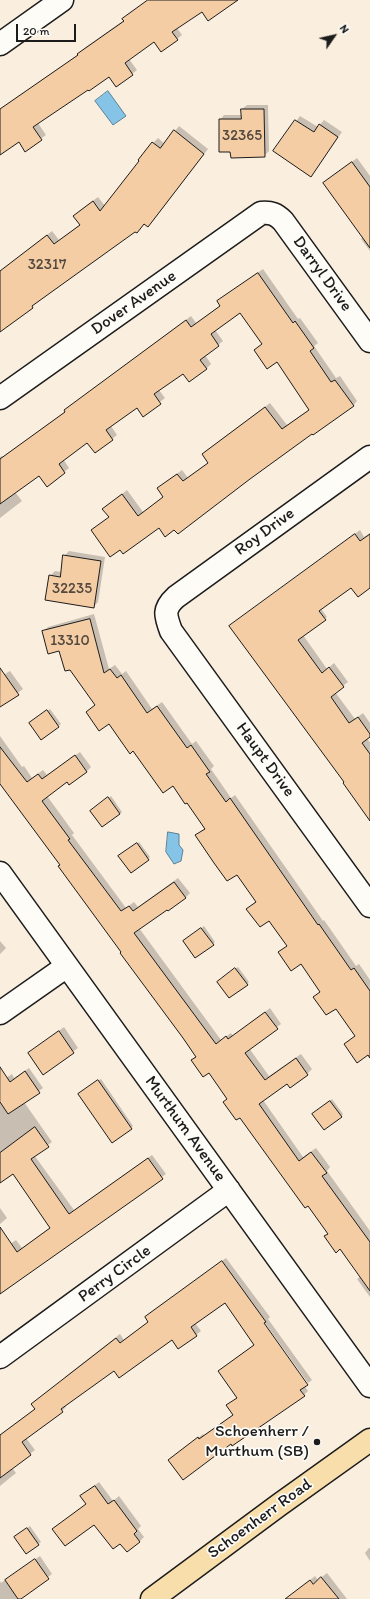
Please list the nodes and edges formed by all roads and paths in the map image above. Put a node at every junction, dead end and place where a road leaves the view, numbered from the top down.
1 (62, 0) edge
2 (0, 44) edge
3 (270, 212) joint
4 (368, 335) edge
5 (0, 398) edge
6 (370, 457) edge
7 (166, 612) joint
8 (0, 873) edge
9 (370, 906) edge
10 (66, 966) junction
11 (0, 1013) edge
12 (229, 1190) junction
13 (0, 1357) edge
14 (370, 1386) edge
15 (370, 1440) edge
16 (152, 1599) edge

1 - 2 street
3 - 4 street, Darryl Drive
3 - 5 street, Dover Avenue
6 - 7 street, Roy Drive
7 - 9 street, Haupt Drive
8 - 10 street, Murthum Avenue
10 - 11 street
10 - 12 street, Murthum Avenue
12 - 13 street, Perry Circle
12 - 14 street, Murthum Avenue
15 - 16 main road, Schoenherr Road

